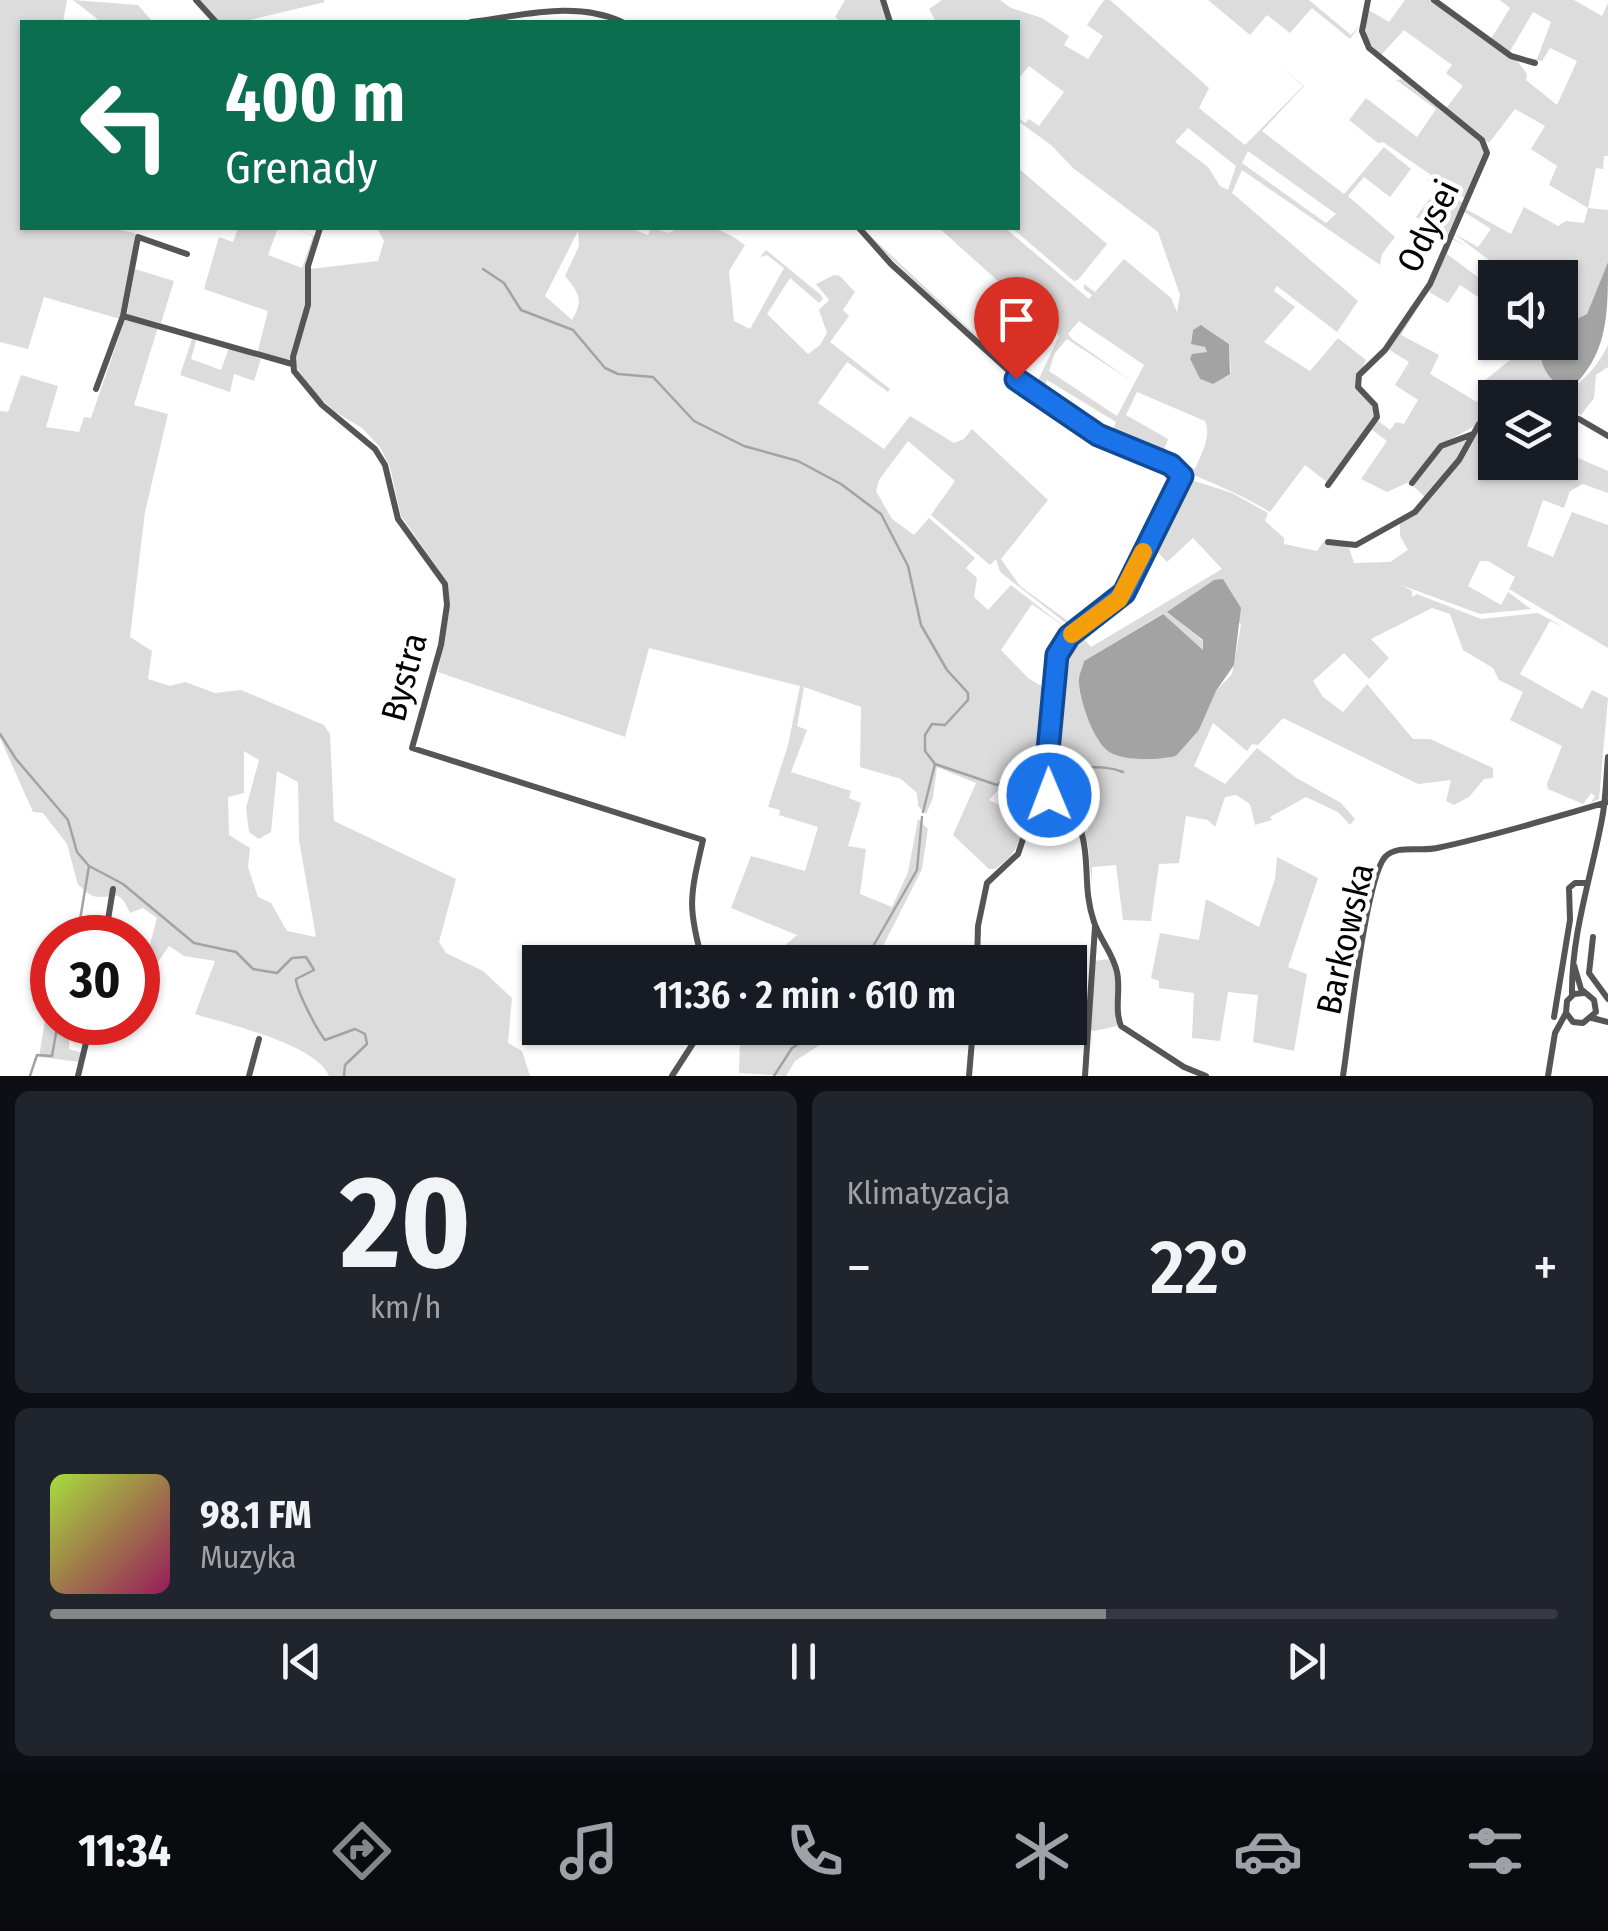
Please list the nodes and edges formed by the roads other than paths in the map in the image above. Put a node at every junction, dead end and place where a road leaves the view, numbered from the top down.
1 (196, 0) edge
2 (1368, 0) edge
3 (1434, 0) edge
4 (566, 4) edge
5 (214, 20) edge
6 (482, 20) edge
7 (618, 20) edge
8 (1535, 64) dead end
9 (319, 230) edge
10 (861, 230) edge
11 (187, 254) dead end
12 (124, 316) junction
13 (292, 364) junction
14 (96, 390) dead end
15 (1578, 418) edge
16 (1478, 428) edge
17 (1473, 434) junction
18 (1608, 436) edge
19 (1412, 483) dead end
20 (1328, 485) dead end
21 (1328, 542) dead end
22 (1608, 758) edge
23 (1054, 790) junction
24 (1606, 803) edge
25 (1585, 883) junction
26 (113, 889) dead end
27 (109, 915) edge
28 (1096, 926) junction
29 (1593, 937) dead end
30 (698, 945) edge
31 (977, 945) edge
32 (1574, 963) junction
33 (1584, 993) junction
34 (1572, 995) junction
35 (1608, 999) edge
36 (1596, 1009) junction
37 (1566, 1013) junction
38 (1554, 1016) dead end
39 (1592, 1018) junction
40 (1608, 1019) edge
41 (1574, 1022) junction
42 (259, 1039) dead end
43 (85, 1045) edge
44 (692, 1045) edge
45 (972, 1045) edge
46 (1552, 1046) junction
47 (78, 1076) edge
48 (250, 1076) edge
49 (672, 1076) edge
50 (969, 1076) edge
51 (1085, 1076) edge
52 (1206, 1076) edge
53 (1344, 1076) edge
54 (1548, 1076) edge

1 - 5 street
2 - 20 street, Odysei
3 - 8 street
4 - 6 street
4 - 7 street
9 - 13 street
10 - 23 street
11 - 12 street
12 - 13 street
12 - 14 street
13 - 30 street, Bystra
15 - 18 street
16 - 17 street
17 - 19 street
17 - 21 street
22 - 24 street
23 - 28 street
23 - 31 street
24 - 25 street
24 - 53 street, Barkowska
25 - 32 street
25 - 38 street
26 - 27 street
28 - 51 street
28 - 52 street
29 - 35 street
32 - 33 street
32 - 34 street
33 - 34 street
33 - 36 street
34 - 37 street
36 - 39 street
36 - 40 street
37 - 41 street
37 - 46 street
39 - 40 street
39 - 41 street
41 - 46 street
42 - 48 street
43 - 47 street
44 - 49 street
45 - 50 street
46 - 54 street

